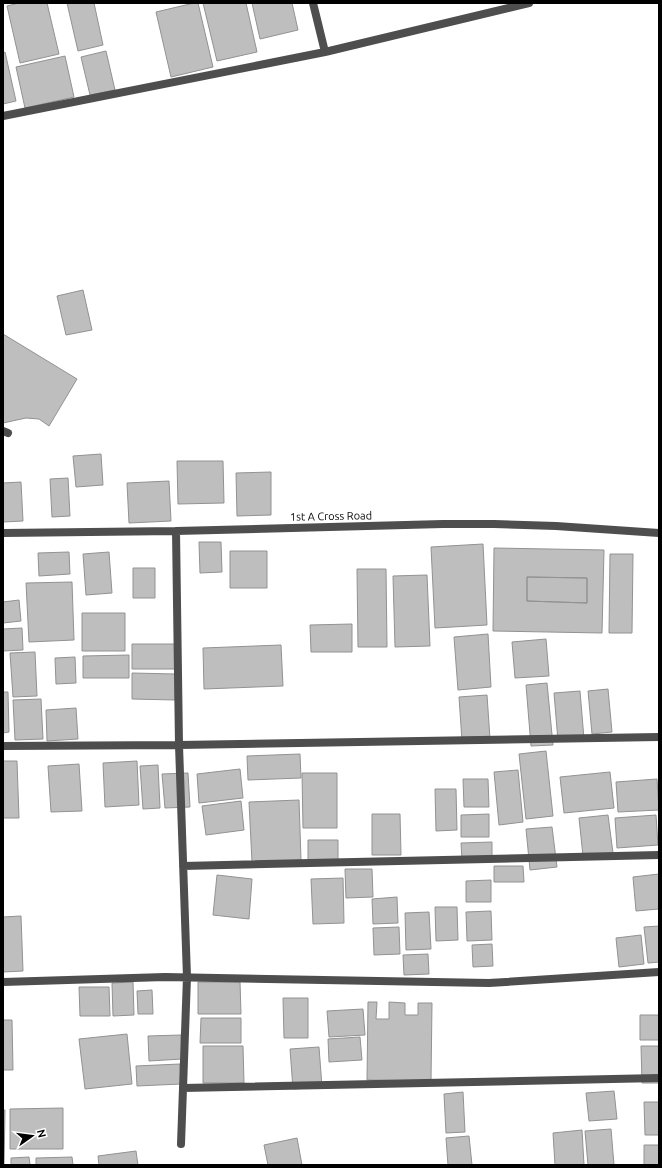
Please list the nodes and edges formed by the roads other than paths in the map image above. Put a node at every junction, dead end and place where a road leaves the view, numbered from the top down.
1 (313, 3) edge
2 (529, 3) edge
3 (325, 52) junction
4 (3, 116) edge
5 (176, 531) junction
6 (3, 532) edge
7 (659, 533) edge
8 (659, 737) edge
9 (179, 745) junction
10 (3, 746) edge
11 (659, 855) edge
12 (184, 866) junction
13 (659, 972) edge
14 (187, 977) junction
15 (3, 982) edge
16 (659, 1078) edge
17 (183, 1088) junction
18 (181, 1144) dead end

1 - 3 street
2 - 3 street
3 - 4 street
5 - 6 street, 1st A Cross Road
5 - 7 street, 1st A Cross Road
5 - 9 street
8 - 9 street
9 - 10 street
9 - 12 street
11 - 12 street
12 - 14 street
13 - 14 street
14 - 15 street
14 - 17 street
16 - 17 street
17 - 18 street

